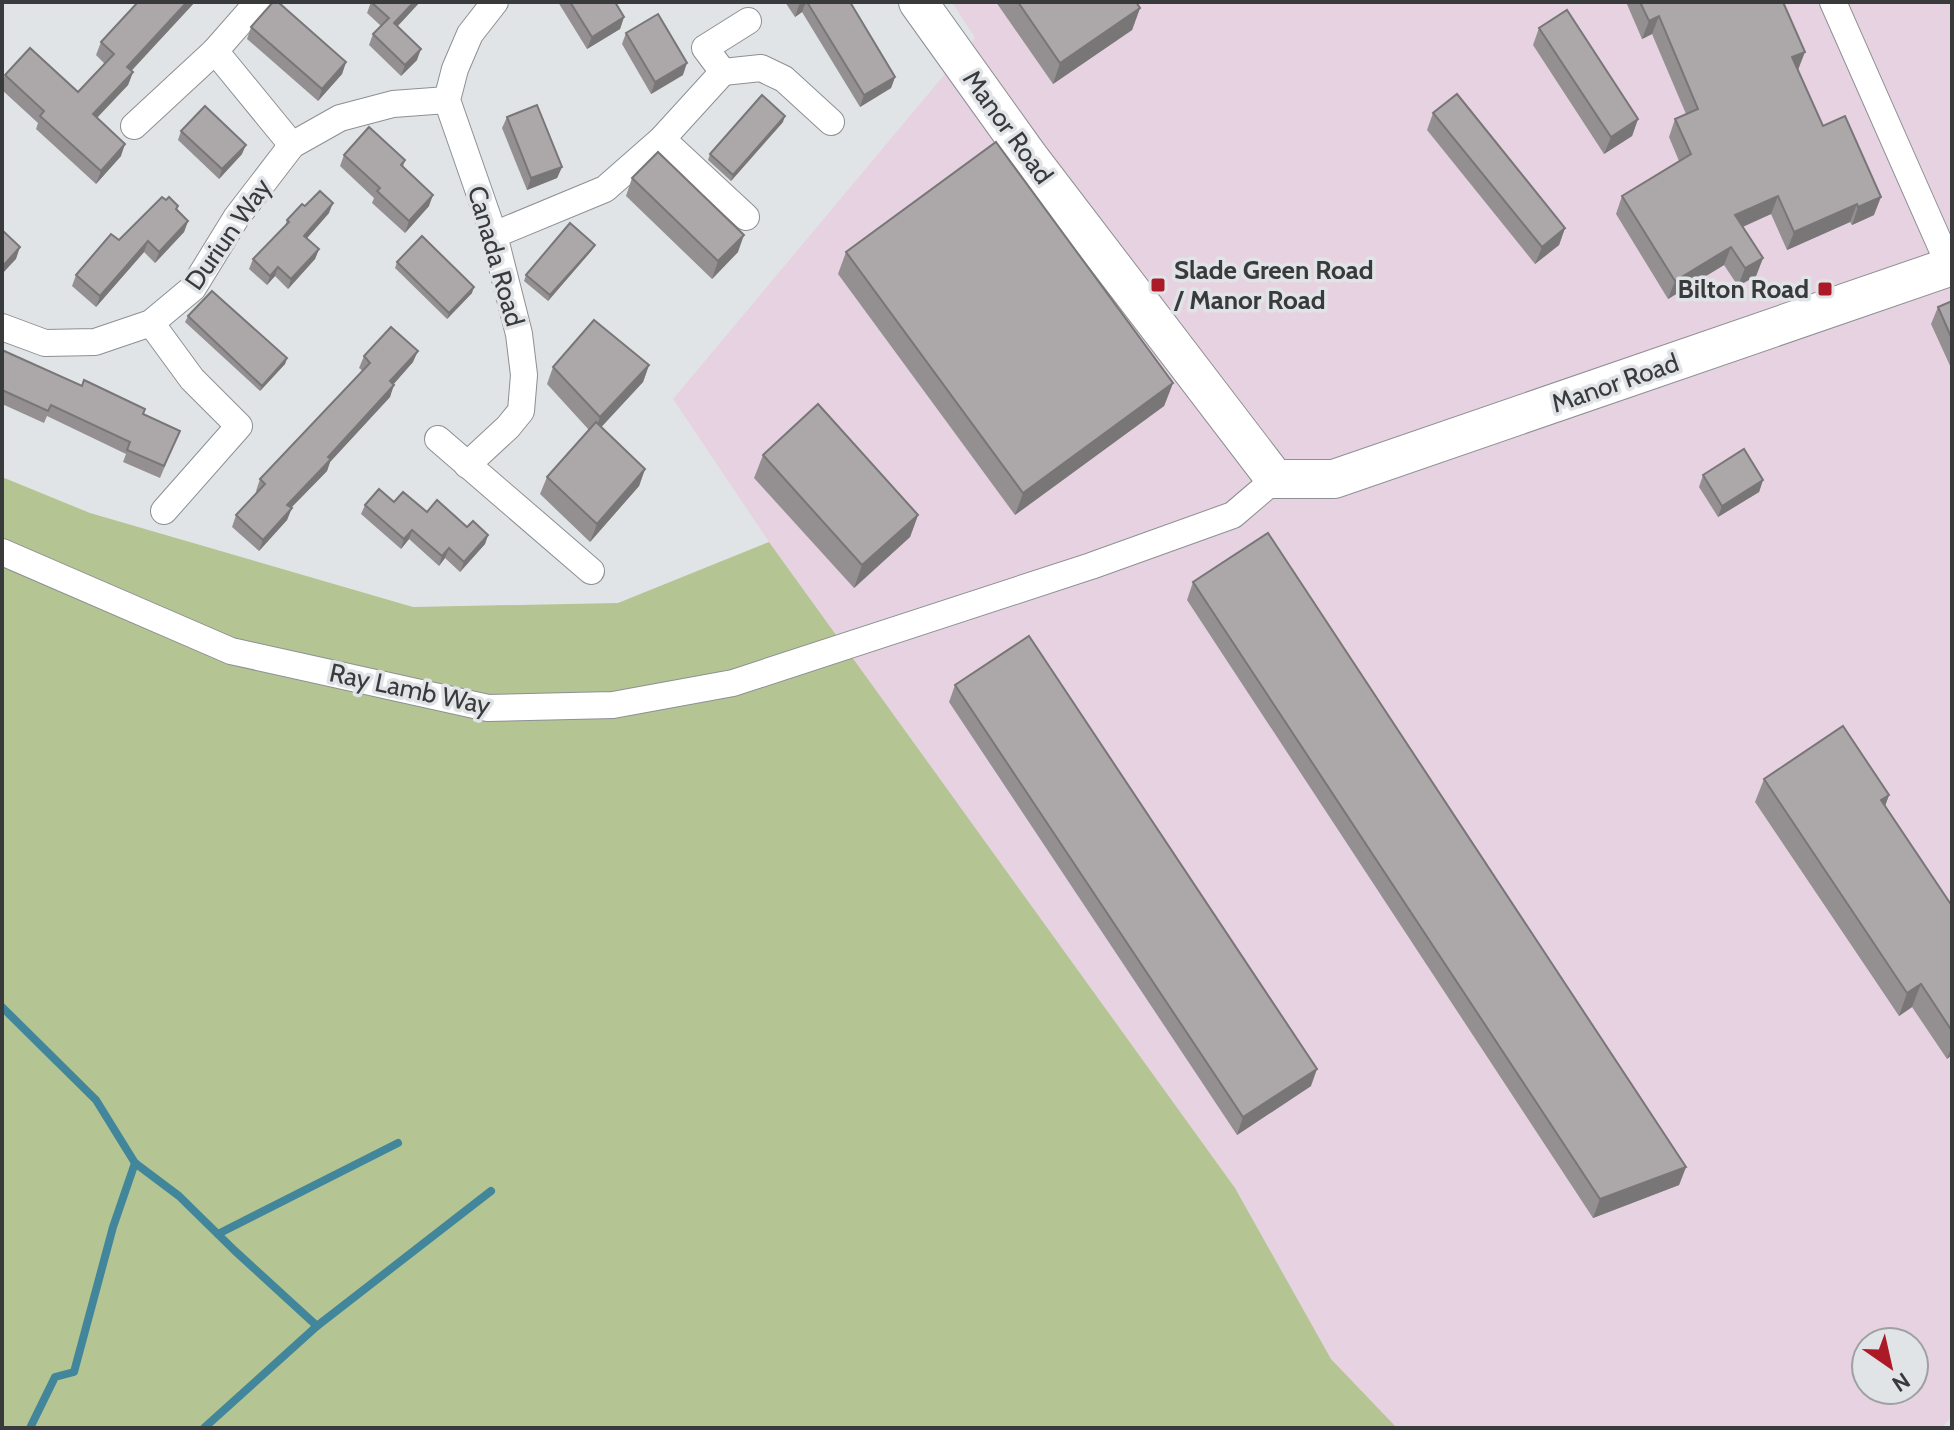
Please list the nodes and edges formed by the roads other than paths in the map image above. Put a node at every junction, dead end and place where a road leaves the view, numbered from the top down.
1 (258, 2) edge
2 (495, 2) edge
3 (918, 2) edge
4 (1833, 2) edge
5 (748, 21) dead end
6 (215, 51) junction
7 (723, 72) junction
8 (447, 100) junction
9 (831, 122) dead end
10 (134, 126) dead end
11 (662, 139) junction
12 (292, 145) junction
13 (746, 217) dead end
14 (494, 235) junction
15 (1951, 266) edge
16 (151, 323) junction
17 (2, 327) edge
18 (438, 439) dead end
19 (467, 465) junction
20 (1275, 479) junction
21 (164, 511) dead end
22 (2, 552) edge
23 (591, 571) dead end

1 - 6 street
2 - 8 street
3 - 20 street, Manor Road
4 - 15 street
5 - 7 street
6 - 10 street
6 - 12 street
7 - 9 street
7 - 11 street
8 - 12 street, Duriun Way
8 - 14 street, Canada Road
11 - 13 street
11 - 14 street
12 - 16 street, Duriun Way
14 - 19 street, Canada Road
15 - 20 street, Manor Road
16 - 17 street, Duriun Way
16 - 21 street
18 - 19 street
19 - 23 street
20 - 22 street, Ray Lamb Way

